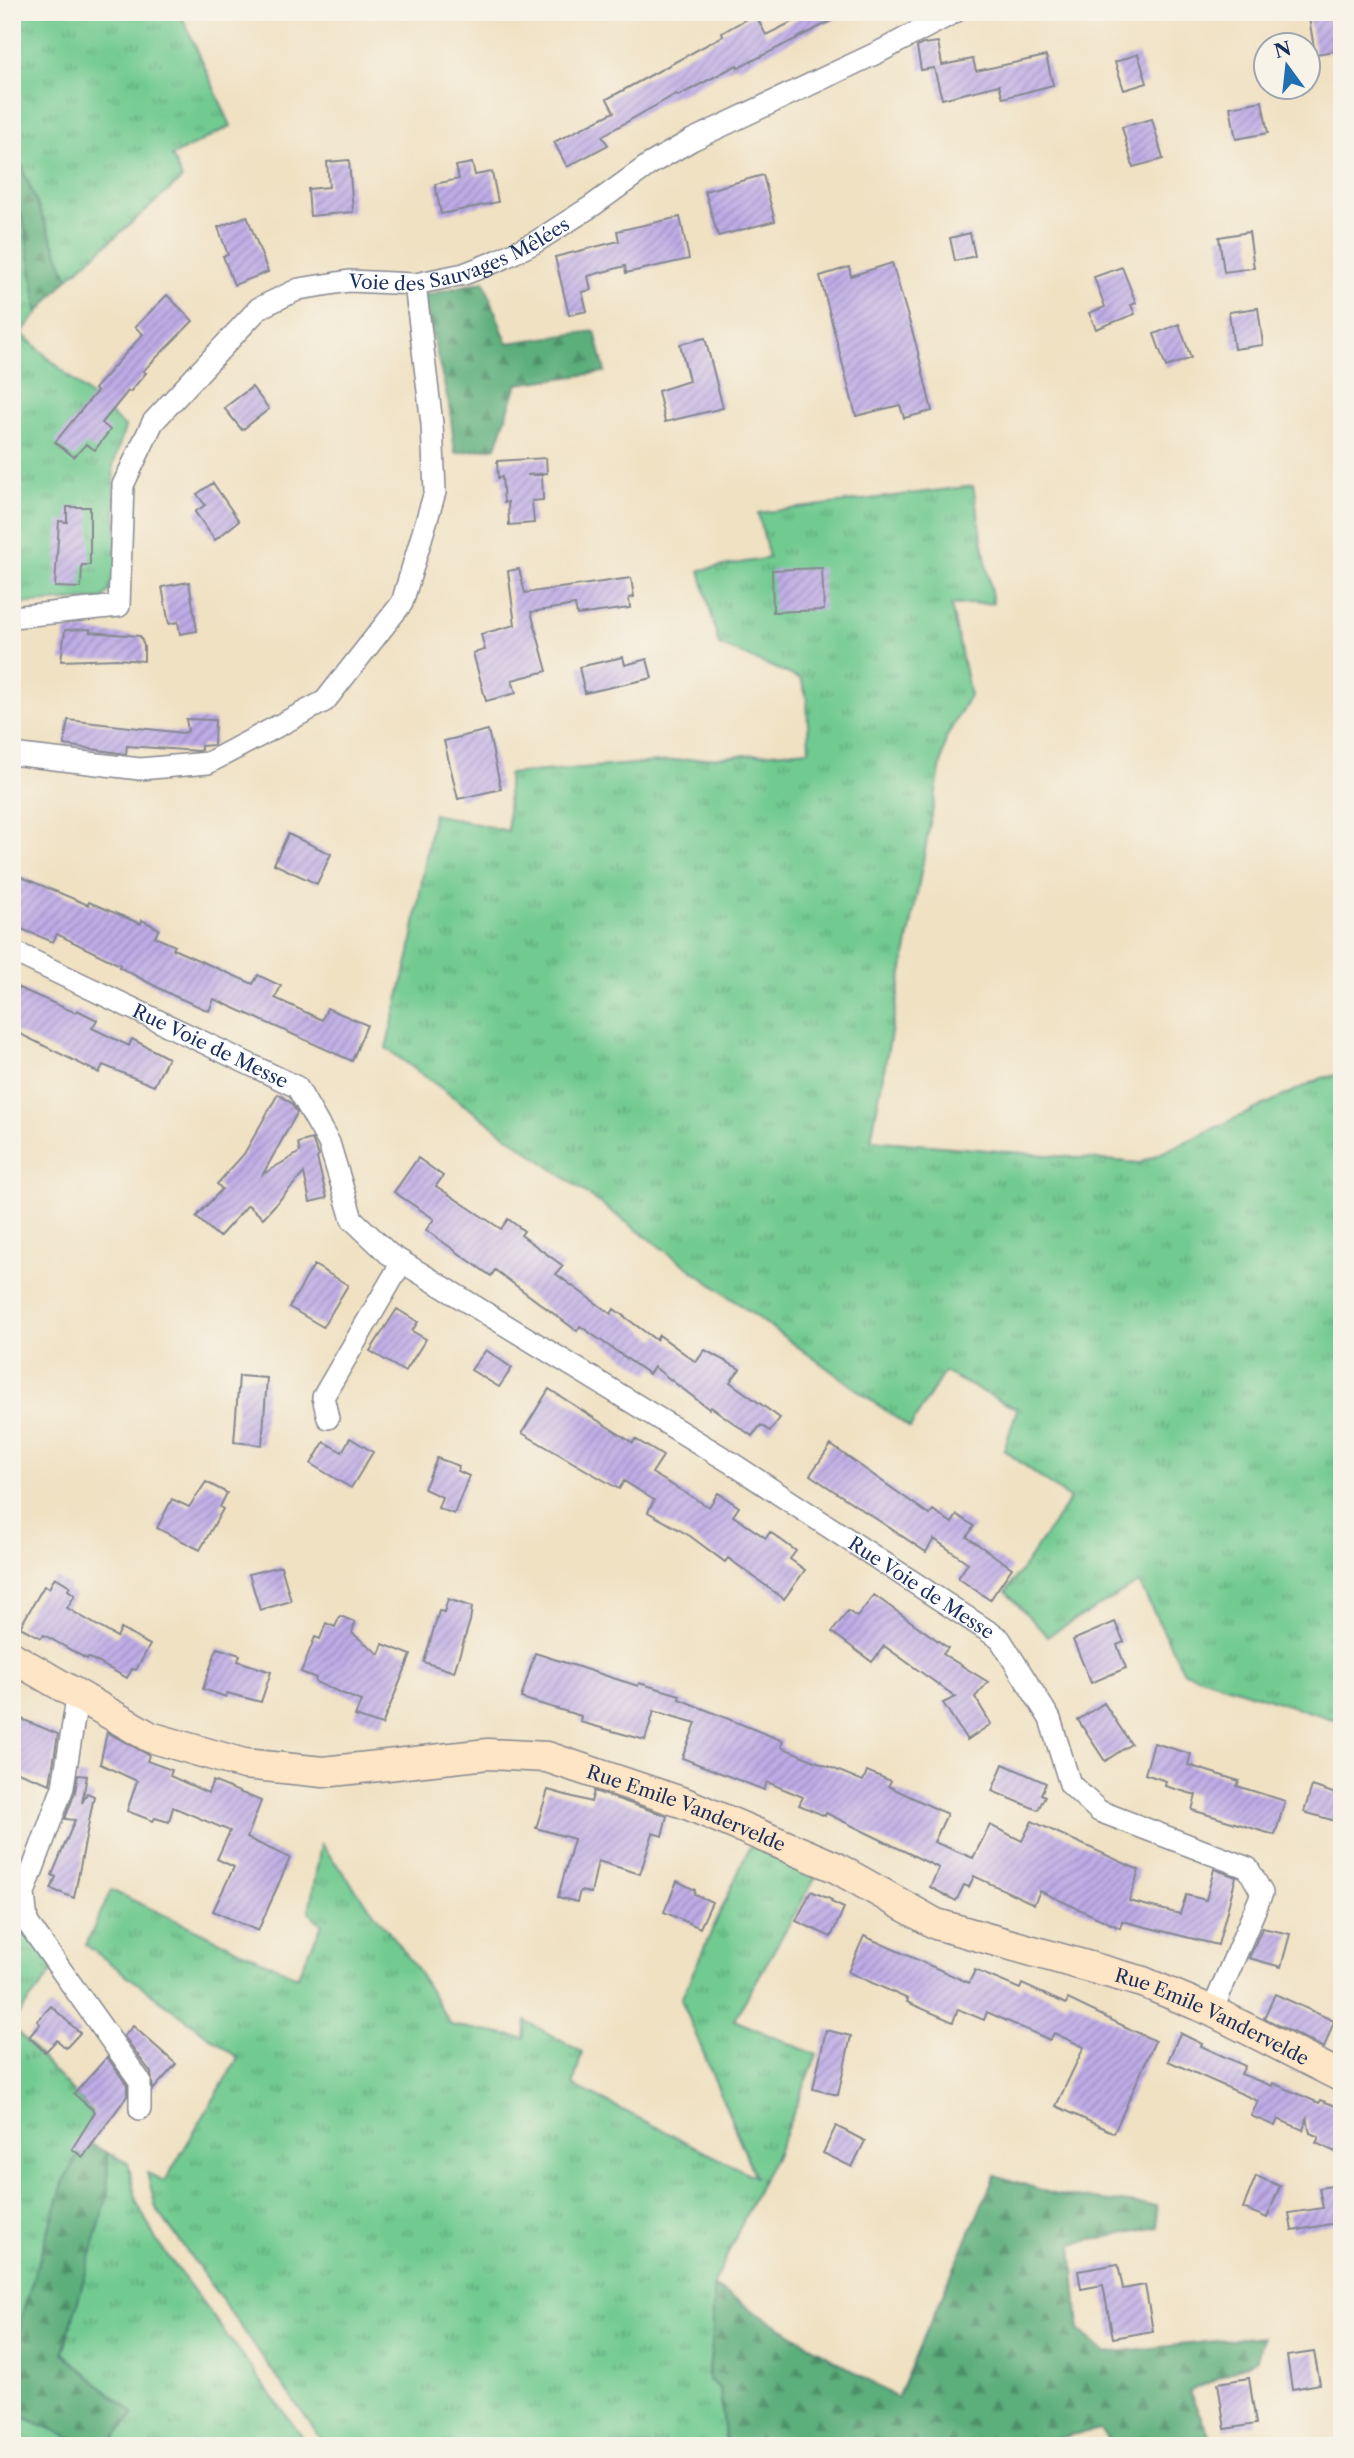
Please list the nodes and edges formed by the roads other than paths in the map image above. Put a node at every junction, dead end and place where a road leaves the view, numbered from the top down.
1 (955, 12) edge
2 (415, 284) junction
3 (12, 617) edge
4 (12, 754) edge
5 (12, 951) edge
6 (402, 1262) junction
7 (328, 1418) dead end
8 (12, 1657) edge
9 (78, 1693) junction
10 (1212, 2011) junction
11 (1342, 2077) edge
12 (140, 2109) dead end

1 - 2 street, Voie des Sauvages Mêlées
2 - 3 street, Voie des Sauvages Mêlées
2 - 4 street
5 - 6 street, Rue Voie de Messe
6 - 7 street
6 - 10 street, Rue Voie de Messe
8 - 9 street, Rue Emile Vandervelde
9 - 10 street, Rue Emile Vandervelde
9 - 12 street
10 - 11 street, Rue Emile Vandervelde

